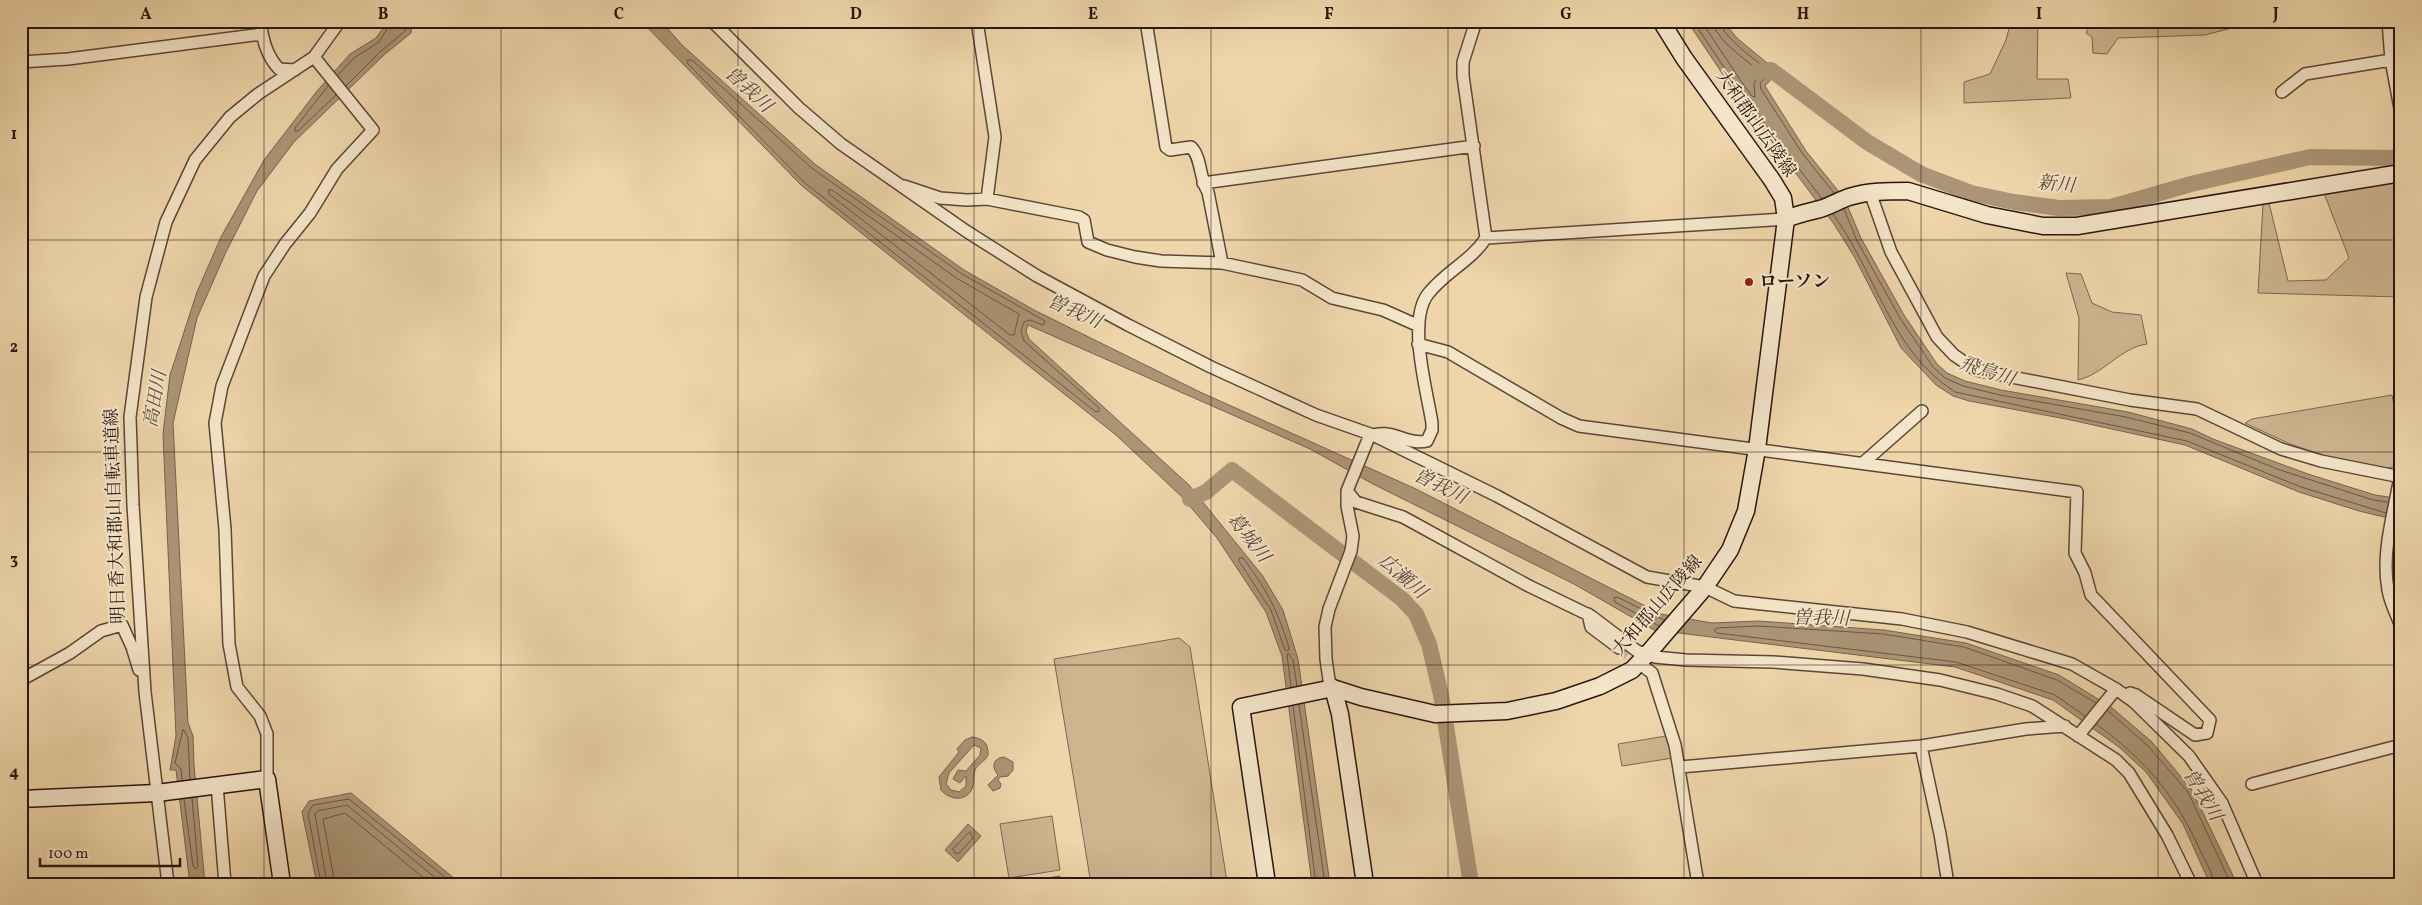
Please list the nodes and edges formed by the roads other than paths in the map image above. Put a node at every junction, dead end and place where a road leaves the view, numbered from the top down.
1 (260, 21) edge
2 (340, 21) edge
3 (712, 21) edge
4 (976, 21) edge
5 (1146, 21) edge
6 (1476, 21) edge
7 (1661, 21) edge
8 (2388, 21) edge
9 (262, 34) junction
10 (315, 58) junction
11 (2392, 60) junction
12 (21, 62) edge
13 (295, 70) junction
14 (2398, 78) edge
15 (2282, 92) dead end
16 (2401, 114) edge
17 (1474, 146) junction
18 (2401, 173) edge
19 (1202, 183) junction
20 (900, 185) junction
21 (1870, 192) junction
22 (987, 199) junction
23 (1786, 219) junction
24 (1486, 238) junction
25 (1222, 263) junction
26 (1419, 326) junction
27 (1418, 344) junction
28 (1922, 411) dead end
29 (1371, 436) junction
30 (1757, 449) junction
31 (1863, 463) junction
32 (2400, 477) edge
33 (1347, 491) junction
34 (1701, 592) junction
35 (1588, 614) junction
36 (2401, 627) edge
37 (1619, 648) tunnel mouth
38 (1646, 656) junction
39 (21, 680) edge
40 (1328, 690) junction
41 (145, 692) junction
42 (2113, 692) junction
43 (2065, 726) junction
44 (2080, 734) junction
45 (2401, 745) edge
46 (1920, 746) junction
47 (1680, 767) junction
48 (266, 779) junction
49 (2252, 784) dead end
50 (213, 786) junction
51 (160, 792) junction
52 (21, 799) edge
53 (220, 883) edge
54 (168, 884) edge
55 (282, 884) edge
56 (1267, 884) edge
57 (1365, 884) edge
58 (1698, 884) edge
59 (1948, 884) edge
60 (2191, 884) edge
61 (2257, 884) edge

1 - 9 street
2 - 10 street, 明日香大和郡山自転車道線
3 - 20 street
4 - 22 street
5 - 19 street
6 - 17 street
7 - 23 street, 大和郡山広陵線
8 - 11 street
9 - 12 street
9 - 13 street
10 - 13 street, 明日香大和郡山自転車道線
10 - 48 street
11 - 14 street
11 - 15 street
13 - 41 street, 明日香大和郡山自転車道線
14 - 16 street
17 - 19 street
17 - 24 street
18 - 21 street
19 - 25 street
20 - 22 street
20 - 29 street
21 - 23 street
21 - 32 street
22 - 25 street
23 - 24 street
23 - 30 street, 大和郡山広陵線
24 - 26 street
25 - 26 street
26 - 27 street
27 - 29 street
27 - 30 street
28 - 31 street
29 - 33 street
29 - 34 street
30 - 31 street
30 - 34 street, 大和郡山広陵線
31 - 42 street
32 - 36 street
33 - 35 street
33 - 40 street
34 - 38 street, 大和郡山広陵線
34 - 42 street
35 - 37 street
35 - 38 street
38 - 40 street, 大和郡山広陵線
38 - 43 street
38 - 47 street
39 - 41 street
40 - 56 street
40 - 57 street
41 - 51 street, 明日香大和郡山自転車道線
42 - 44 street
42 - 61 street
43 - 44 street
43 - 46 street
44 - 60 street
45 - 49 street
46 - 47 street
46 - 59 street
47 - 58 street
48 - 50 street
48 - 55 street
50 - 51 street
50 - 53 street
51 - 52 street
51 - 54 street, 明日香大和郡山自転車道線

